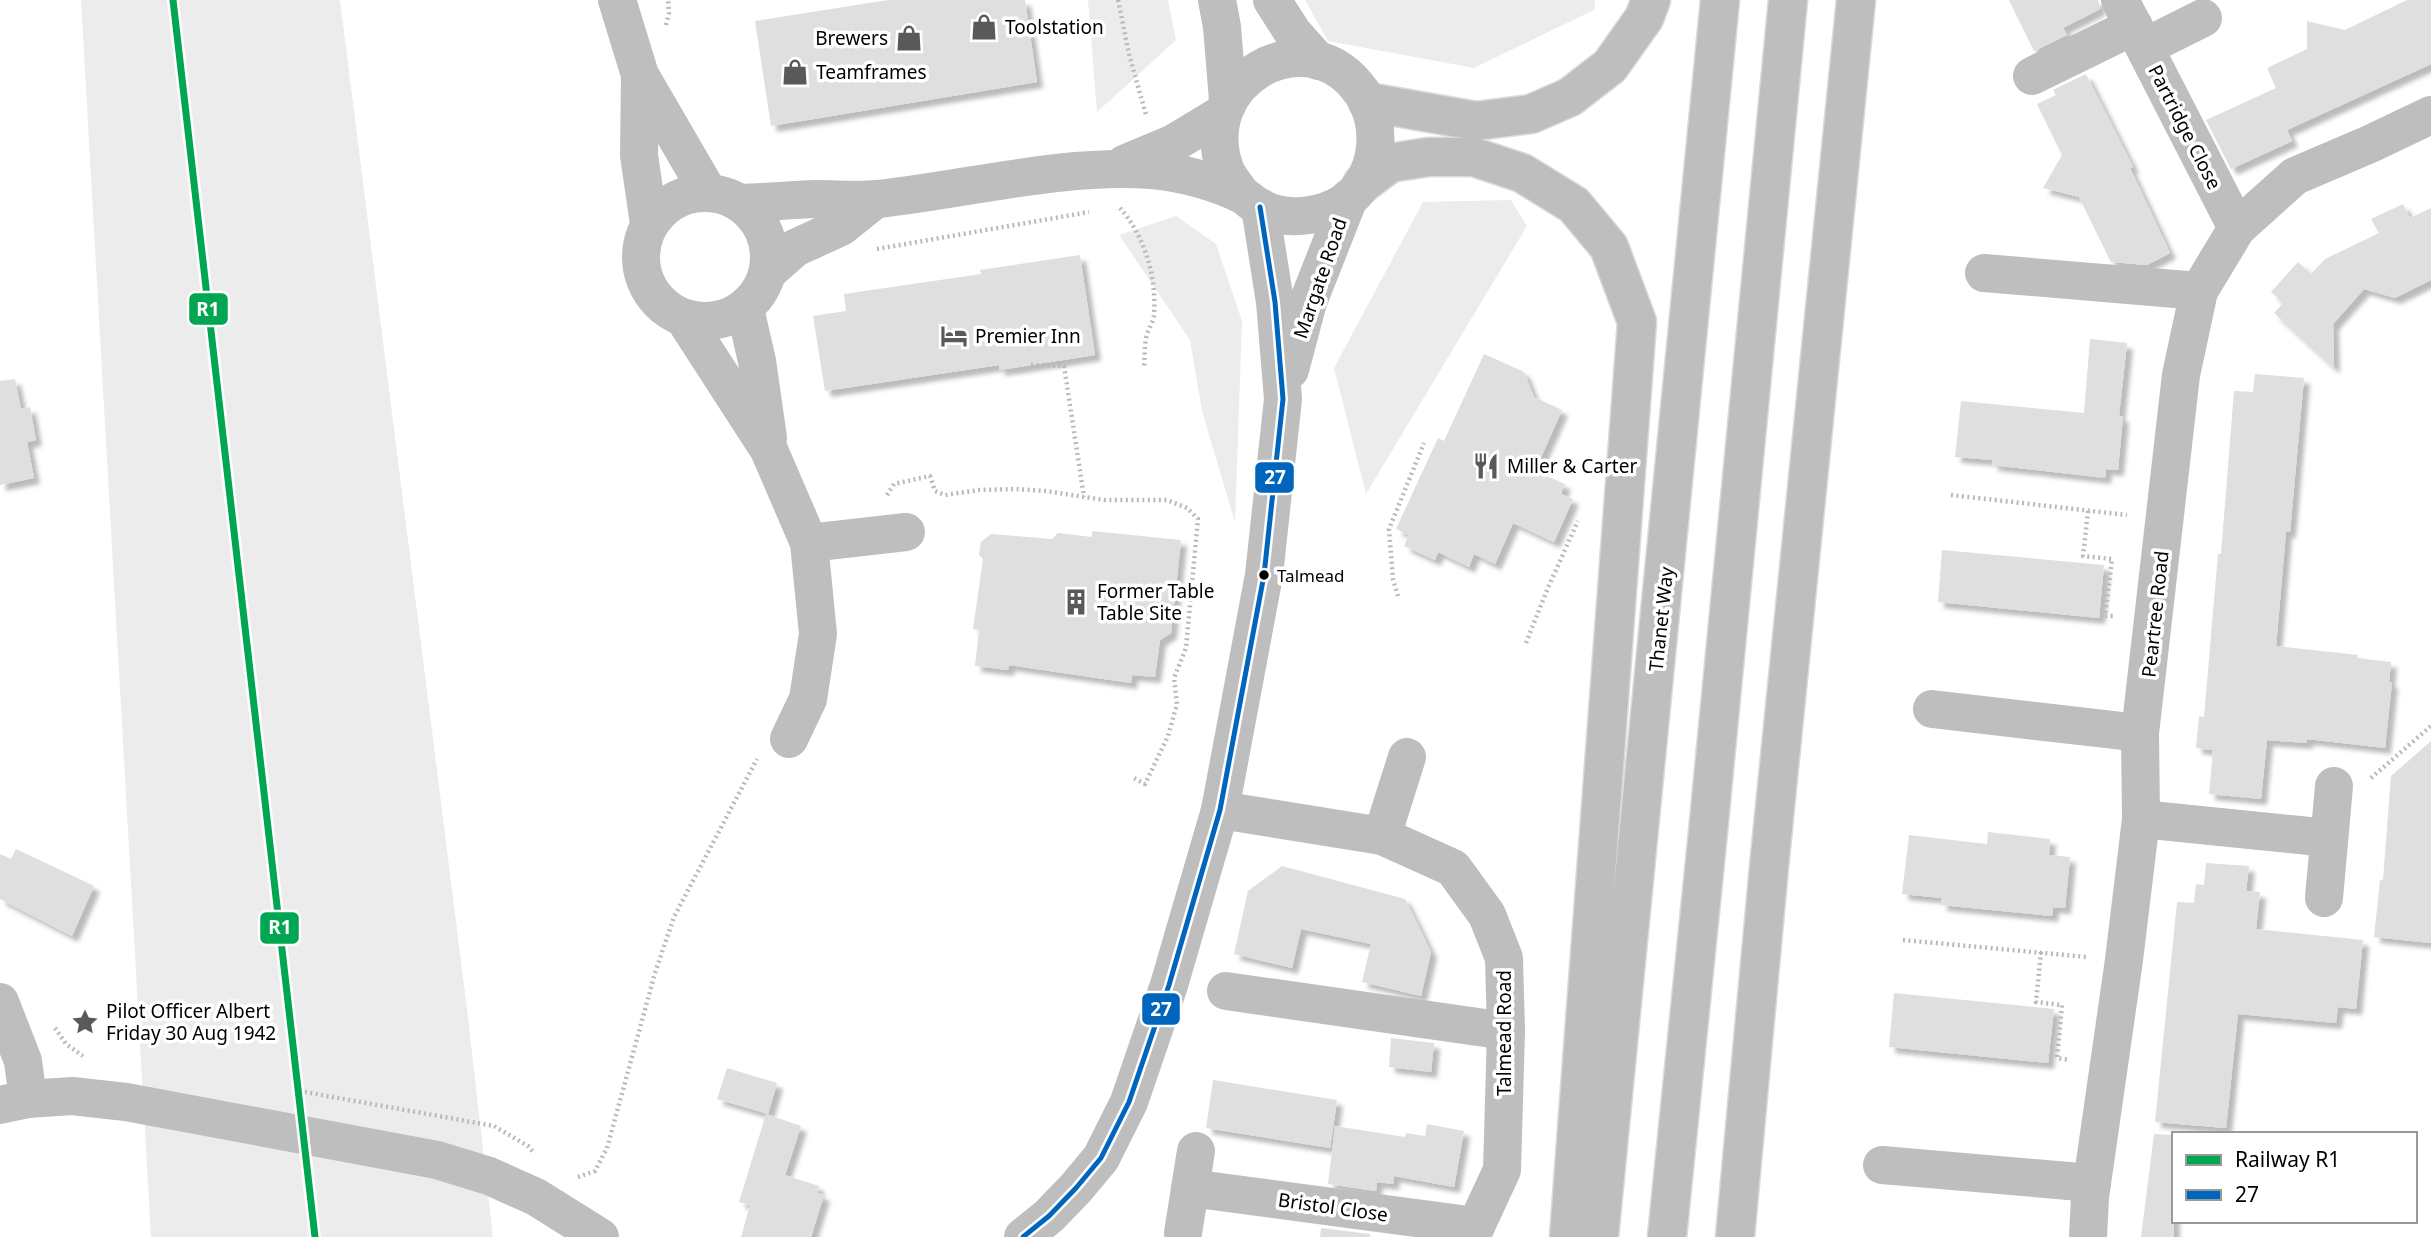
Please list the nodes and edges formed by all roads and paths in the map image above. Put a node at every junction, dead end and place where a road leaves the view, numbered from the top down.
1 (617, 0) edge
2 (1118, 0) edge
3 (1217, 0) edge
4 (1272, 0) edge
5 (1651, 0) edge
6 (1720, 0) edge
7 (1788, 0) edge
8 (1856, 0) edge
9 (2203, 18) dead end
10 (2133, 24) edge
11 (1318, 61) junction
12 (640, 75) junction
13 (2032, 76) dead end
14 (1368, 102) junction
15 (1225, 107) junction
16 (2431, 115) edge
17 (1147, 119) dead end
18 (1115, 168) junction
19 (1355, 191) junction
20 (725, 198) junction
21 (876, 199) junction
22 (1251, 201) junction
23 (1092, 212) dead end
24 (649, 224) junction
25 (2236, 228) junction
26 (876, 250) dead end
27 (769, 271) junction
28 (1984, 273) dead end
29 (2199, 292) junction
30 (745, 309) junction
31 (685, 320) junction
32 (1031, 365) dead end
33 (1144, 366) dead end
34 (1283, 399) junction
35 (1424, 443) dead end
36 (769, 450) junction
37 (1951, 495) dead end
38 (1084, 497) junction
39 (884, 499) dead end
40 (2088, 511) junction
41 (2166, 517) junction
42 (1578, 521) dead end
43 (906, 532) dead end
44 (809, 544) junction
45 (1398, 596) dead end
46 (2153, 621) junction
47 (1526, 643) dead end
48 (1932, 709) dead end
49 (2431, 726) edge
50 (2140, 733) junction
51 (789, 739) joint
52 (1406, 757) dead end
53 (1132, 777) dead end
54 (2334, 786) joint
55 (1220, 810) junction
56 (2141, 819) junction
57 (1382, 836) junction
58 (2329, 838) junction
59 (2324, 898) dead end
60 (1903, 940) dead end
61 (2041, 952) junction
62 (2124, 960) junction
63 (1226, 991) dead end
64 (0, 1002) edge
65 (50, 1022) dead end
66 (1506, 1031) junction
67 (94, 1058) dead end
68 (2109, 1064) junction
69 (288, 1089) dead end
70 (14, 1102) edge
71 (494, 1126) dead end
72 (1882, 1165) dead end
73 (2092, 1184) junction
74 (536, 1197) junction
75 (1473, 1232) edge
76 (1183, 1233) dead end
77 (600, 1237) edge
78 (1023, 1237) edge
79 (1569, 1237) edge
80 (1599, 1237) edge
81 (1667, 1237) edge
82 (1735, 1237) edge
83 (2088, 1237) edge

1 - 12 main road
2 - 17 path
3 - 15 main road
4 - 11 main road
5 - 14 main road
6 - 80 main road, Thanet Way
7 - 81 main road
8 - 82 main road
9 - 10 main road
10 - 13 main road
10 - 25 main road, Partridge Close
11 - 14 main road
11 - 15 main road
12 - 20 main road
12 - 24 main road
14 - 19 main road
15 - 18 main road
15 - 22 main road
16 - 25 main road, Peartree Road
18 - 21 main road
18 - 22 main road
18 - 33 path
19 - 22 main road
19 - 34 main road, Margate Road
19 - 79 main road
20 - 21 main road
20 - 24 main road
20 - 27 main road
21 - 27 main road
22 - 34 main road, Margate Road
23 - 26 path
24 - 31 main road
25 - 29 main road, Peartree Road
27 - 30 main road
28 - 29 main road
29 - 41 main road, Peartree Road
30 - 31 main road
30 - 36 main road
31 - 36 main road
32 - 38 path
34 - 55 main road, Margate Road
35 - 45 path
36 - 44 main road
37 - 40 path
38 - 39 path
38 - 53 path
40 - 41 path
40 - 46 path
41 - 46 main road, Peartree Road
42 - 47 path
43 - 44 main road
44 - 51 main road
46 - 50 main road, Peartree Road
48 - 50 main road
49 - 54 path
50 - 56 main road, Peartree Road
51 - 74 path
52 - 57 main road
54 - 58 main road
55 - 57 main road, Talmead Road
55 - 78 main road, Margate Road
56 - 58 main road
56 - 62 main road, Peartree Road
57 - 66 main road, Talmead Road
58 - 59 main road
60 - 61 path
61 - 62 path
61 - 68 path
62 - 68 main road, Peartree Road
63 - 66 main road
64 - 70 main road
65 - 67 path
66 - 75 main road, Talmead Road
68 - 73 main road, Peartree Road
69 - 71 path
70 - 74 main road
72 - 73 main road
73 - 83 main road, Peartree Road
74 - 77 main road
75 - 76 main road, Bristol Close

